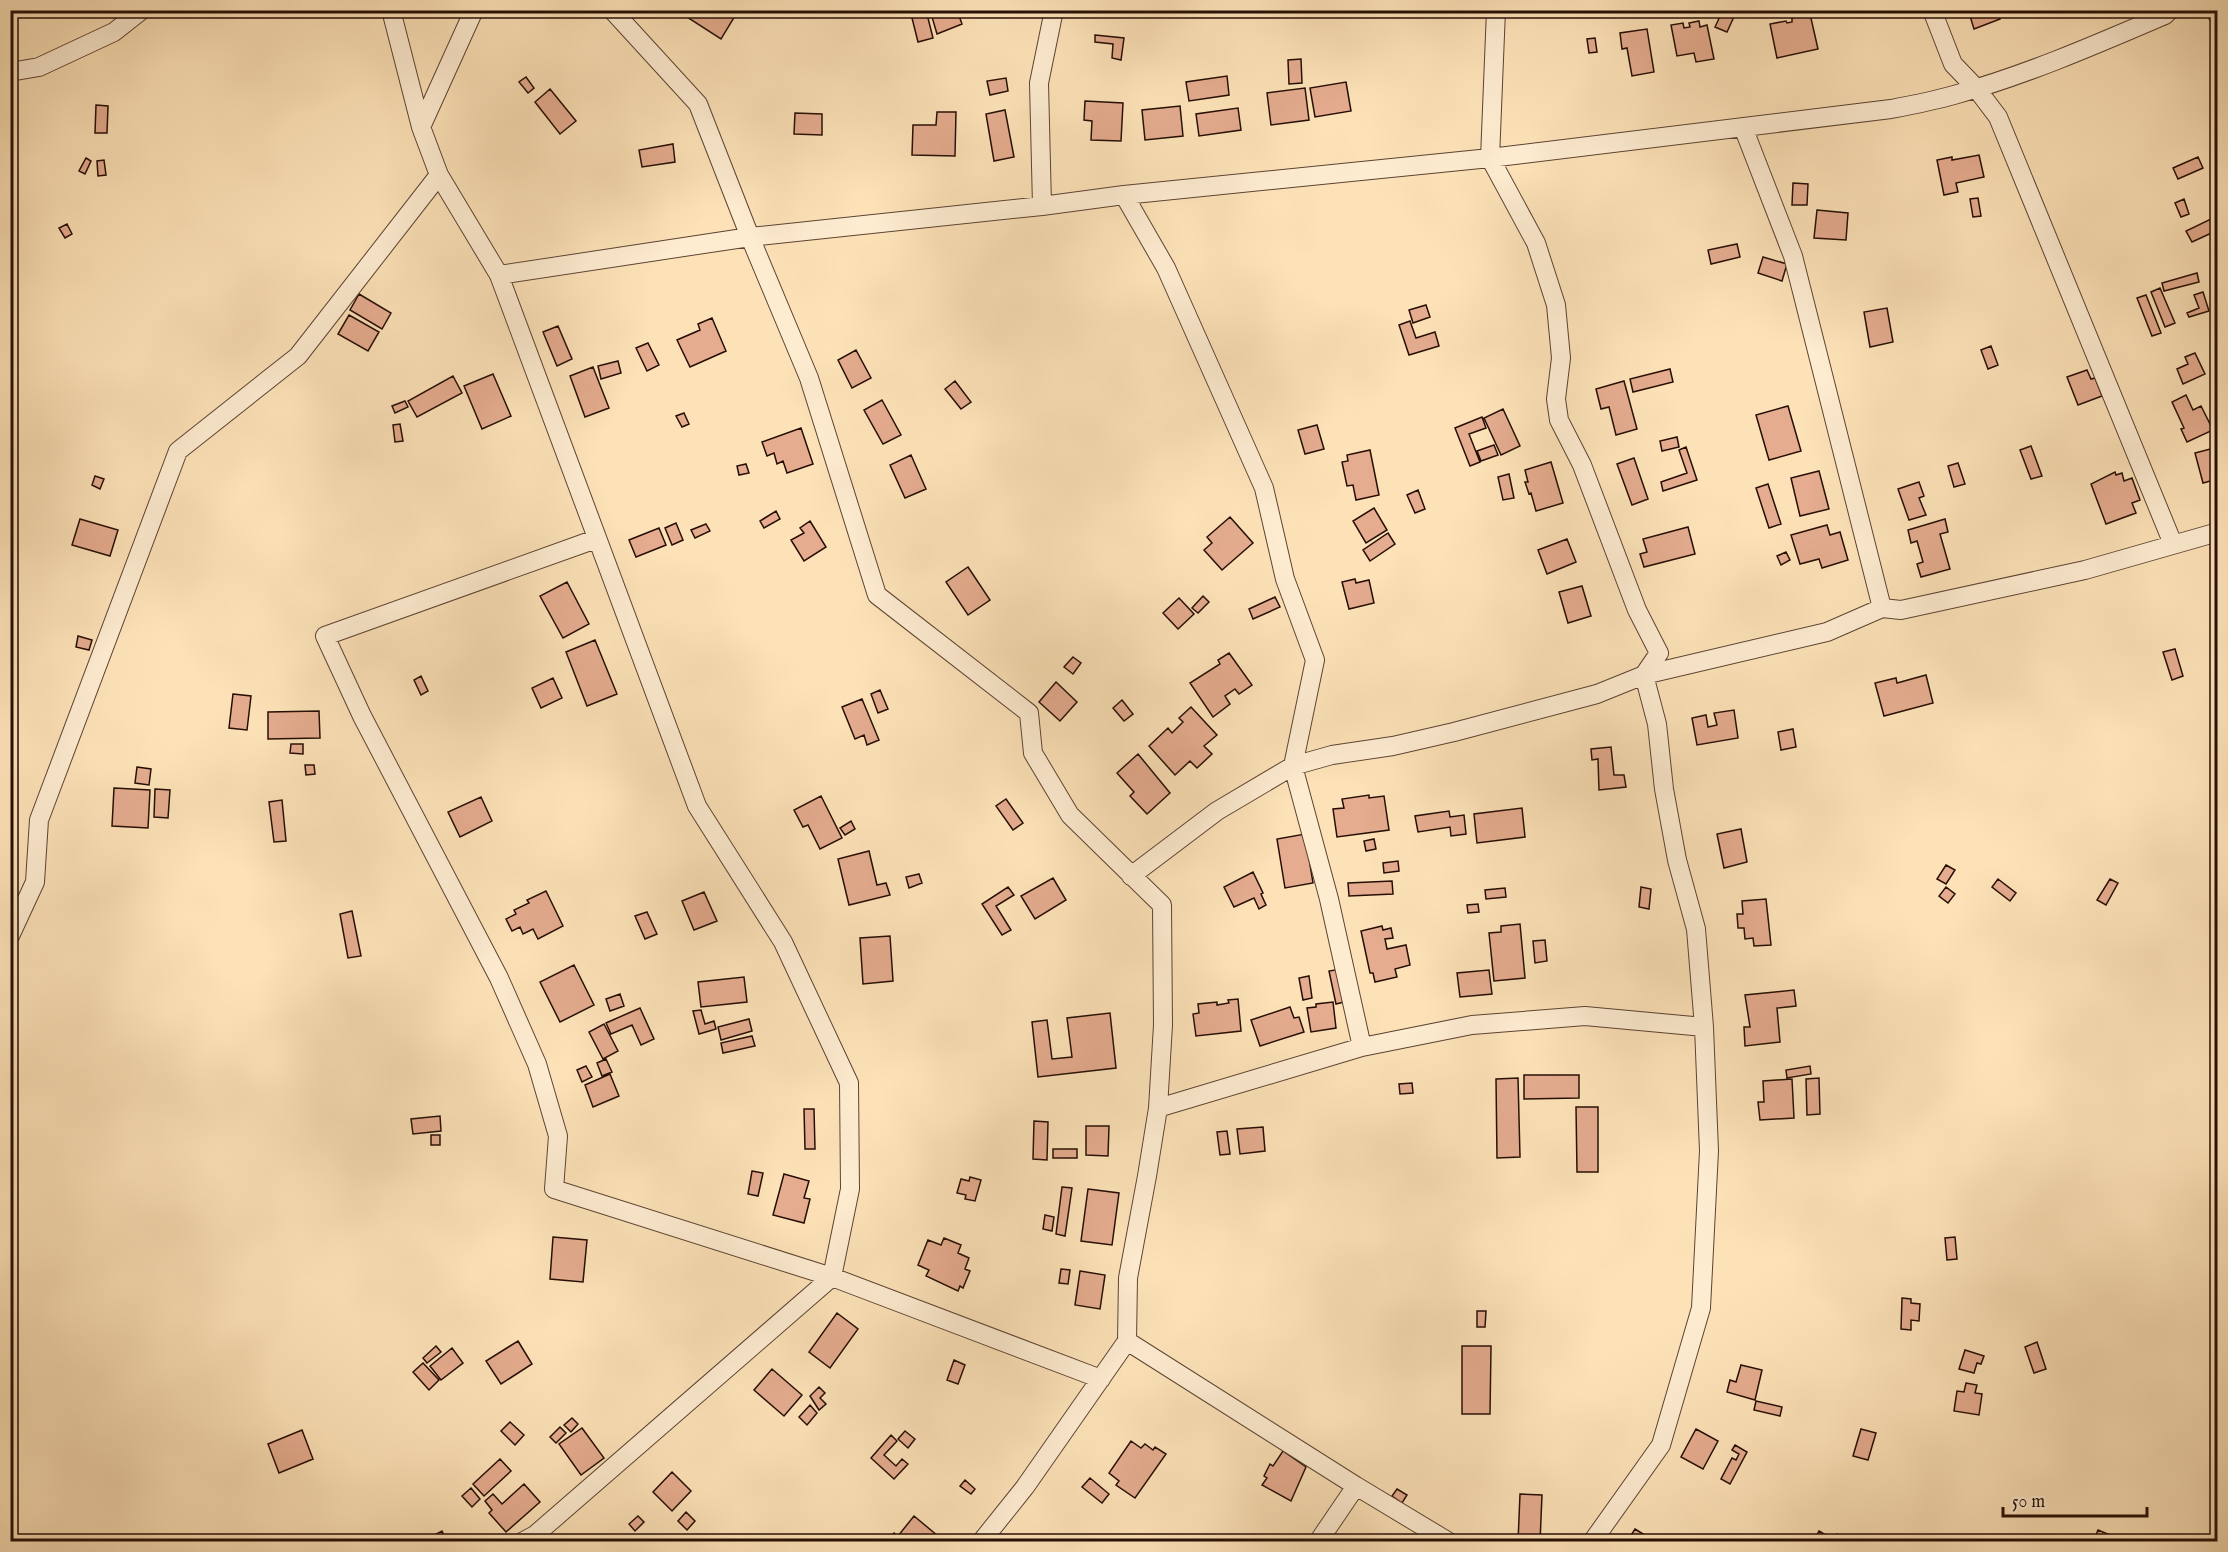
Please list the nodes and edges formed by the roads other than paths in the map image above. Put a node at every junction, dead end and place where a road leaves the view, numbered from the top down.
1 (142, 10) edge
2 (392, 10) edge
3 (474, 10) edge
4 (612, 10) edge
5 (1054, 10) edge
6 (1496, 10) edge
7 (1932, 10) edge
8 (2170, 10) edge
9 (2215, 10) edge
10 (2217, 16) edge
11 (10, 72) edge
12 (1976, 88) junction
13 (421, 127) junction
14 (1743, 128) junction
15 (1490, 158) junction
16 (439, 175) junction
17 (1124, 195) junction
18 (1042, 206) junction
19 (750, 237) junction
20 (499, 275) junction
21 (2217, 532) edge
22 (597, 539) junction
23 (2173, 544) junction
24 (1882, 608) junction
25 (1644, 675) junction
26 (1293, 766) junction
27 (1131, 876) junction
28 (10, 936) edge
29 (1704, 1027) junction
30 (1362, 1047) junction
31 (1158, 1108) junction
32 (832, 1277) junction
33 (1127, 1341) junction
34 (1101, 1378) junction
35 (1356, 1486) junction
36 (522, 1542) edge
37 (981, 1542) edge
38 (1318, 1542) edge
39 (1449, 1542) edge
40 (1592, 1542) edge

1 - 11 street
2 - 13 street
3 - 13 street
4 - 19 street
5 - 18 street
6 - 15 street
7 - 12 street
8 - 12 street
9 - 10 street
12 - 14 street
12 - 23 street
13 - 16 street
14 - 15 street
14 - 24 street
15 - 17 street
15 - 25 street
16 - 20 street
16 - 28 street
17 - 18 street
17 - 26 street
18 - 19 street
19 - 20 street
19 - 27 street
20 - 22 street
21 - 23 street
22 - 32 street
22 - 32 street
23 - 24 street
24 - 25 street
25 - 26 street
25 - 29 street
26 - 27 street
26 - 30 street
27 - 31 street
29 - 30 street
29 - 40 street
30 - 31 street
31 - 33 street
32 - 34 street
32 - 36 street
33 - 34 street
33 - 35 street
34 - 37 street
35 - 38 street
35 - 39 street

